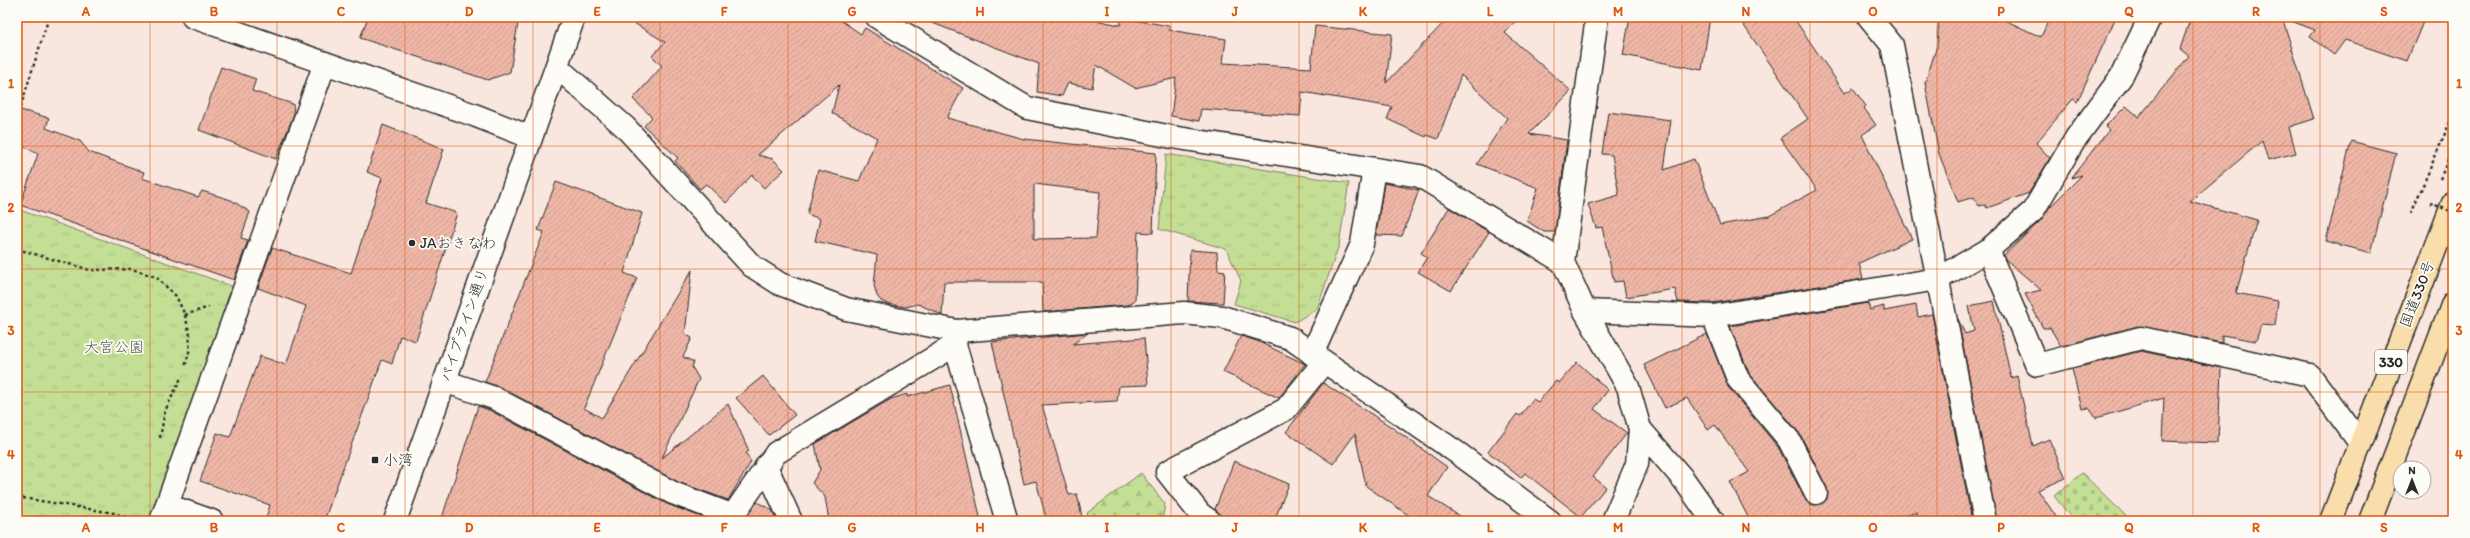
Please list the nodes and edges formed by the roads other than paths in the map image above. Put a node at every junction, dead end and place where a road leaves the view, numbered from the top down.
1 (193, 17) edge
2 (574, 17) edge
3 (877, 17) edge
4 (1597, 17) edge
5 (1869, 17) edge
6 (2150, 17) edge
7 (324, 63) junction
8 (557, 67) junction
9 (530, 137) junction
10 (1374, 169) junction
11 (2443, 200) edge
12 (1988, 250) junction
13 (1563, 262) junction
14 (1938, 279) junction
15 (2453, 303) edge
16 (1585, 311) junction
17 (1713, 316) junction
18 (956, 338) junction
19 (1318, 358) junction
20 (444, 381) junction
21 (1640, 429) junction
22 (2360, 443) junction
23 (766, 466) junction
24 (1816, 493) dead end
25 (164, 513) edge
26 (730, 518) edge
27 (212, 521) edge
28 (395, 521) edge
29 (791, 521) edge
30 (1007, 521) edge
31 (1210, 521) edge
32 (1550, 521) edge
33 (1613, 521) edge
34 (1714, 521) edge
35 (1984, 521) edge
36 (2331, 521) edge
37 (2370, 521) edge

1 - 7 street
2 - 8 street, パイプライン通り
3 - 10 street
4 - 13 street
5 - 14 street
6 - 12 street
7 - 9 street
7 - 25 street
8 - 9 street, パイプライン通り
8 - 18 street
9 - 20 street, パイプライン通り
10 - 13 street
10 - 19 street
11 - 22 highway, 国道330号 / 330
12 - 14 street
12 - 22 street
13 - 16 street
14 - 17 street
14 - 35 street
15 - 37 highway, 330
16 - 17 street
16 - 21 street
17 - 24 street
18 - 19 street
18 - 23 street
18 - 30 street
19 - 31 street
19 - 32 street
20 - 26 street
20 - 28 street, パイプライン通り
21 - 33 street
21 - 34 street
22 - 36 highway, 国道330号 / 330
23 - 26 street
23 - 29 street
25 - 27 street

